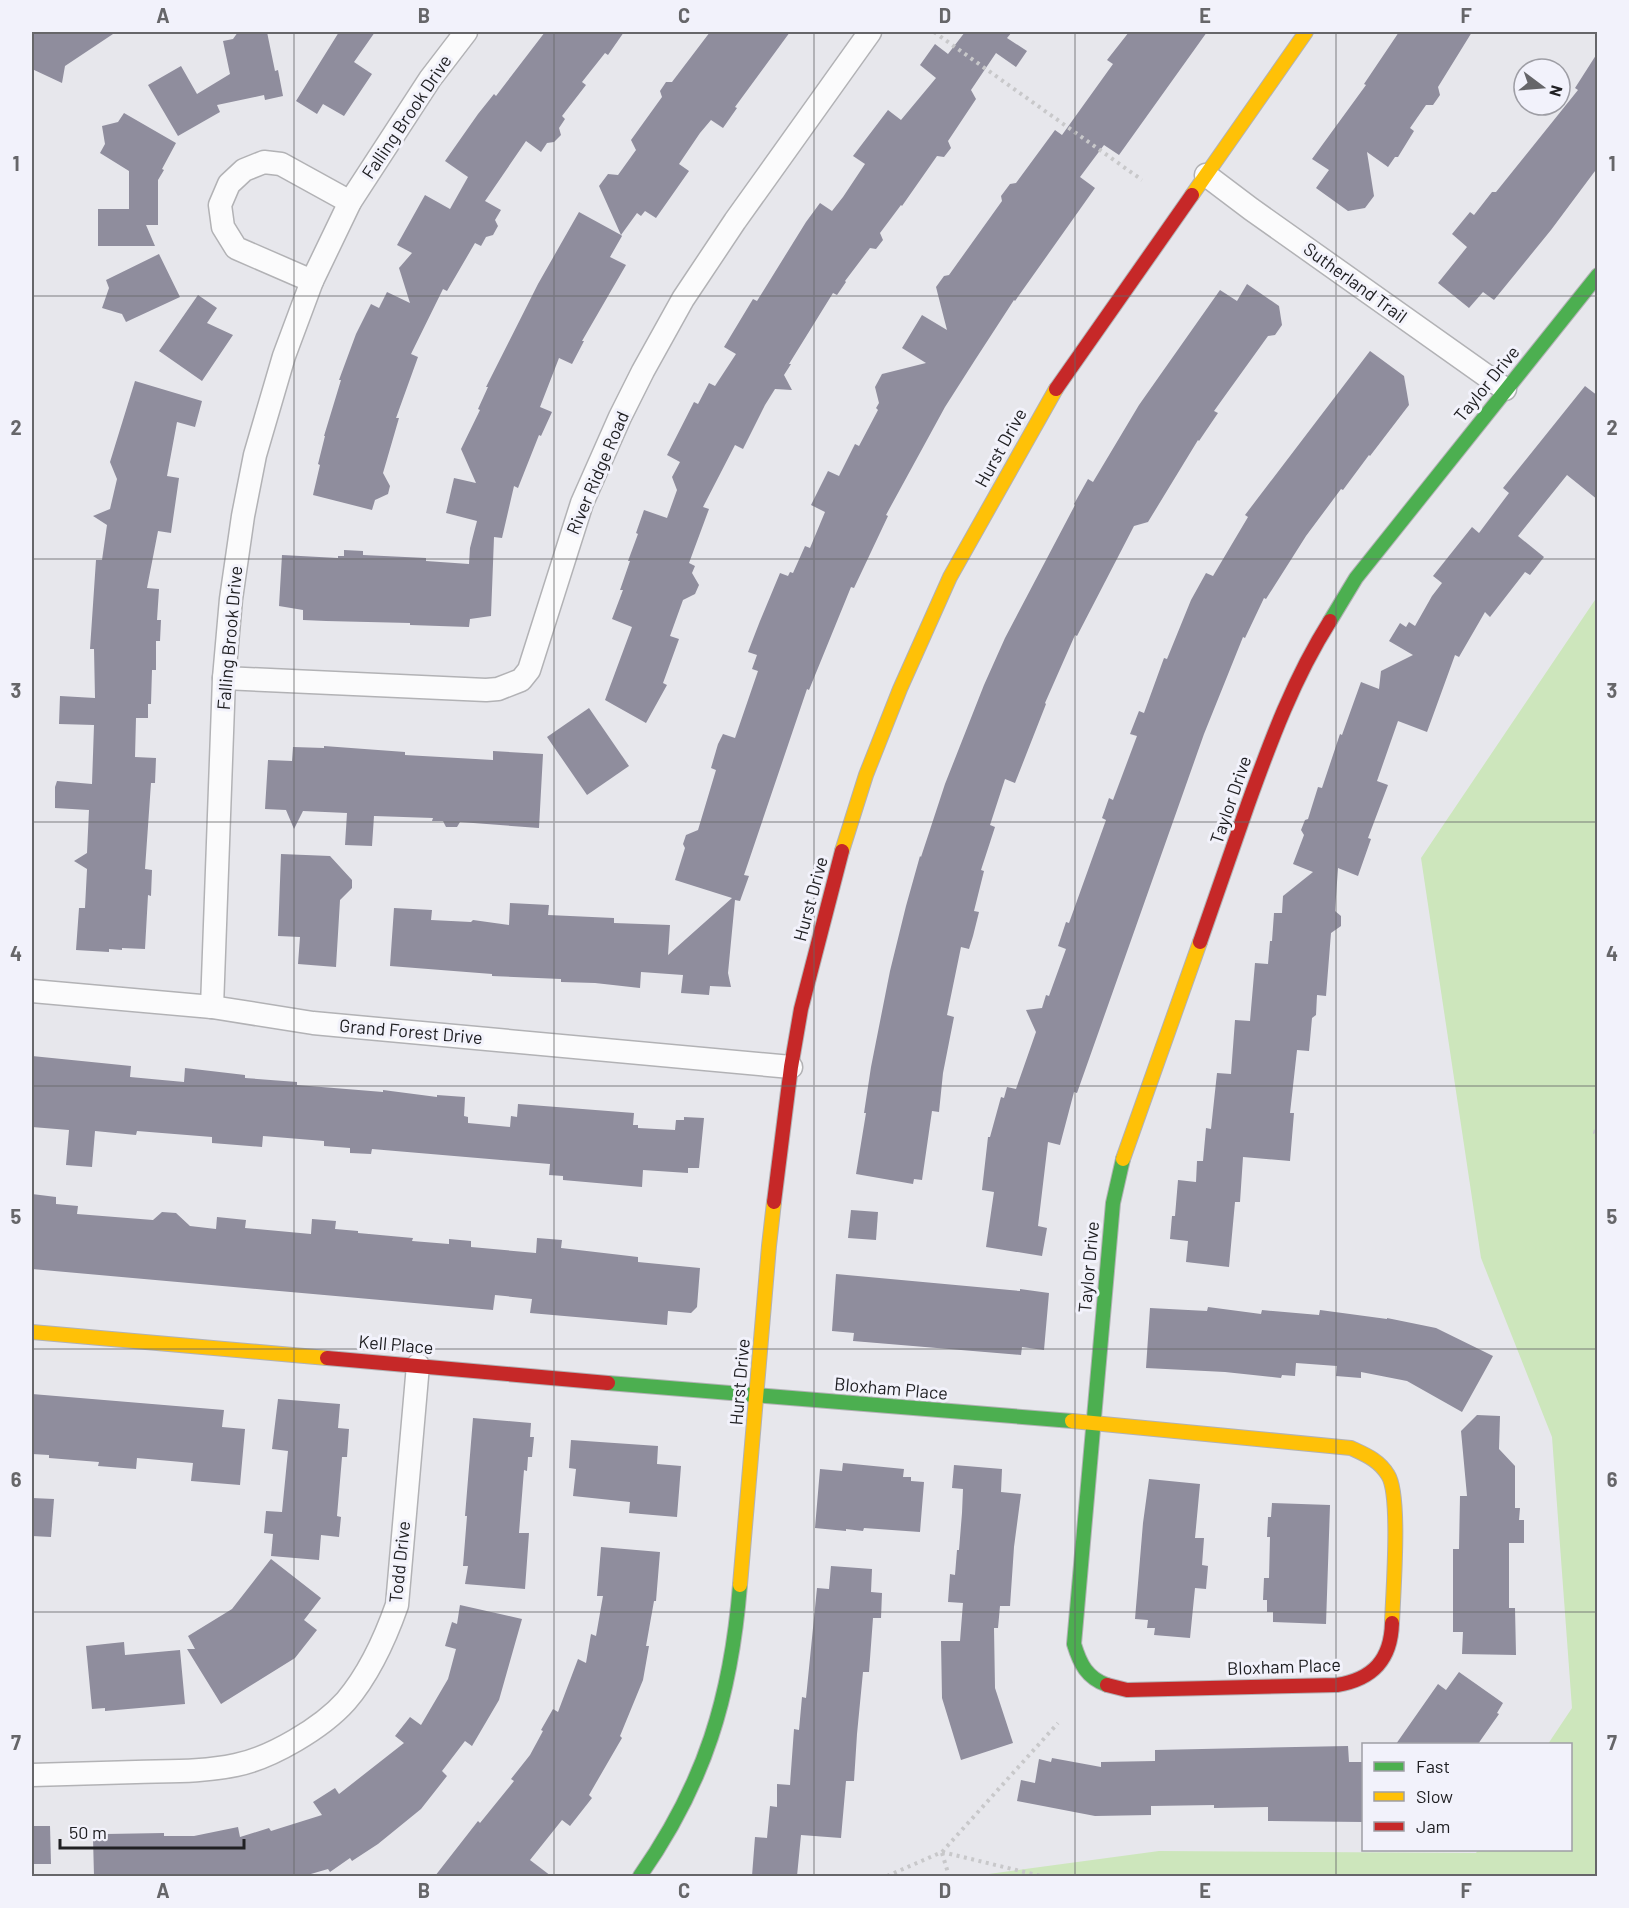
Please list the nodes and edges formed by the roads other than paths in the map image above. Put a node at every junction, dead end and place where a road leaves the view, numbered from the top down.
1 (466, 32) edge
2 (870, 32) edge
3 (1306, 32) edge
4 (1206, 175) junction
5 (350, 202) junction
6 (1598, 275) edge
7 (312, 281) junction
8 (1505, 389) junction
9 (225, 678) junction
10 (32, 991) edge
11 (213, 1007) junction
12 (790, 1067) junction
13 (32, 1332) edge
14 (418, 1365) junction
15 (757, 1396) junction
16 (1093, 1423) junction
17 (32, 1775) edge
18 (640, 1876) edge

1 - 5 street, Falling Brook Drive
2 - 9 street, River Ridge Road
3 - 4 street, Hurst Drive
4 - 8 street, Sutherland Trail
4 - 12 street, Hurst Drive
5 - 7 street, Falling Brook Drive
5 - 7 street
6 - 8 street, Taylor Drive
7 - 9 street, Falling Brook Drive
8 - 16 street, Taylor Drive
9 - 11 street, Falling Brook Drive
10 - 11 street, Grand Forest Drive
11 - 12 street, Grand Forest Drive
12 - 15 street, Hurst Drive
13 - 14 street, Kell Place
14 - 15 street, Kell Place
14 - 17 street, Todd Drive
15 - 16 street, Bloxham Place
15 - 18 street, Hurst Drive
16 - 16 street, Bloxham Place

